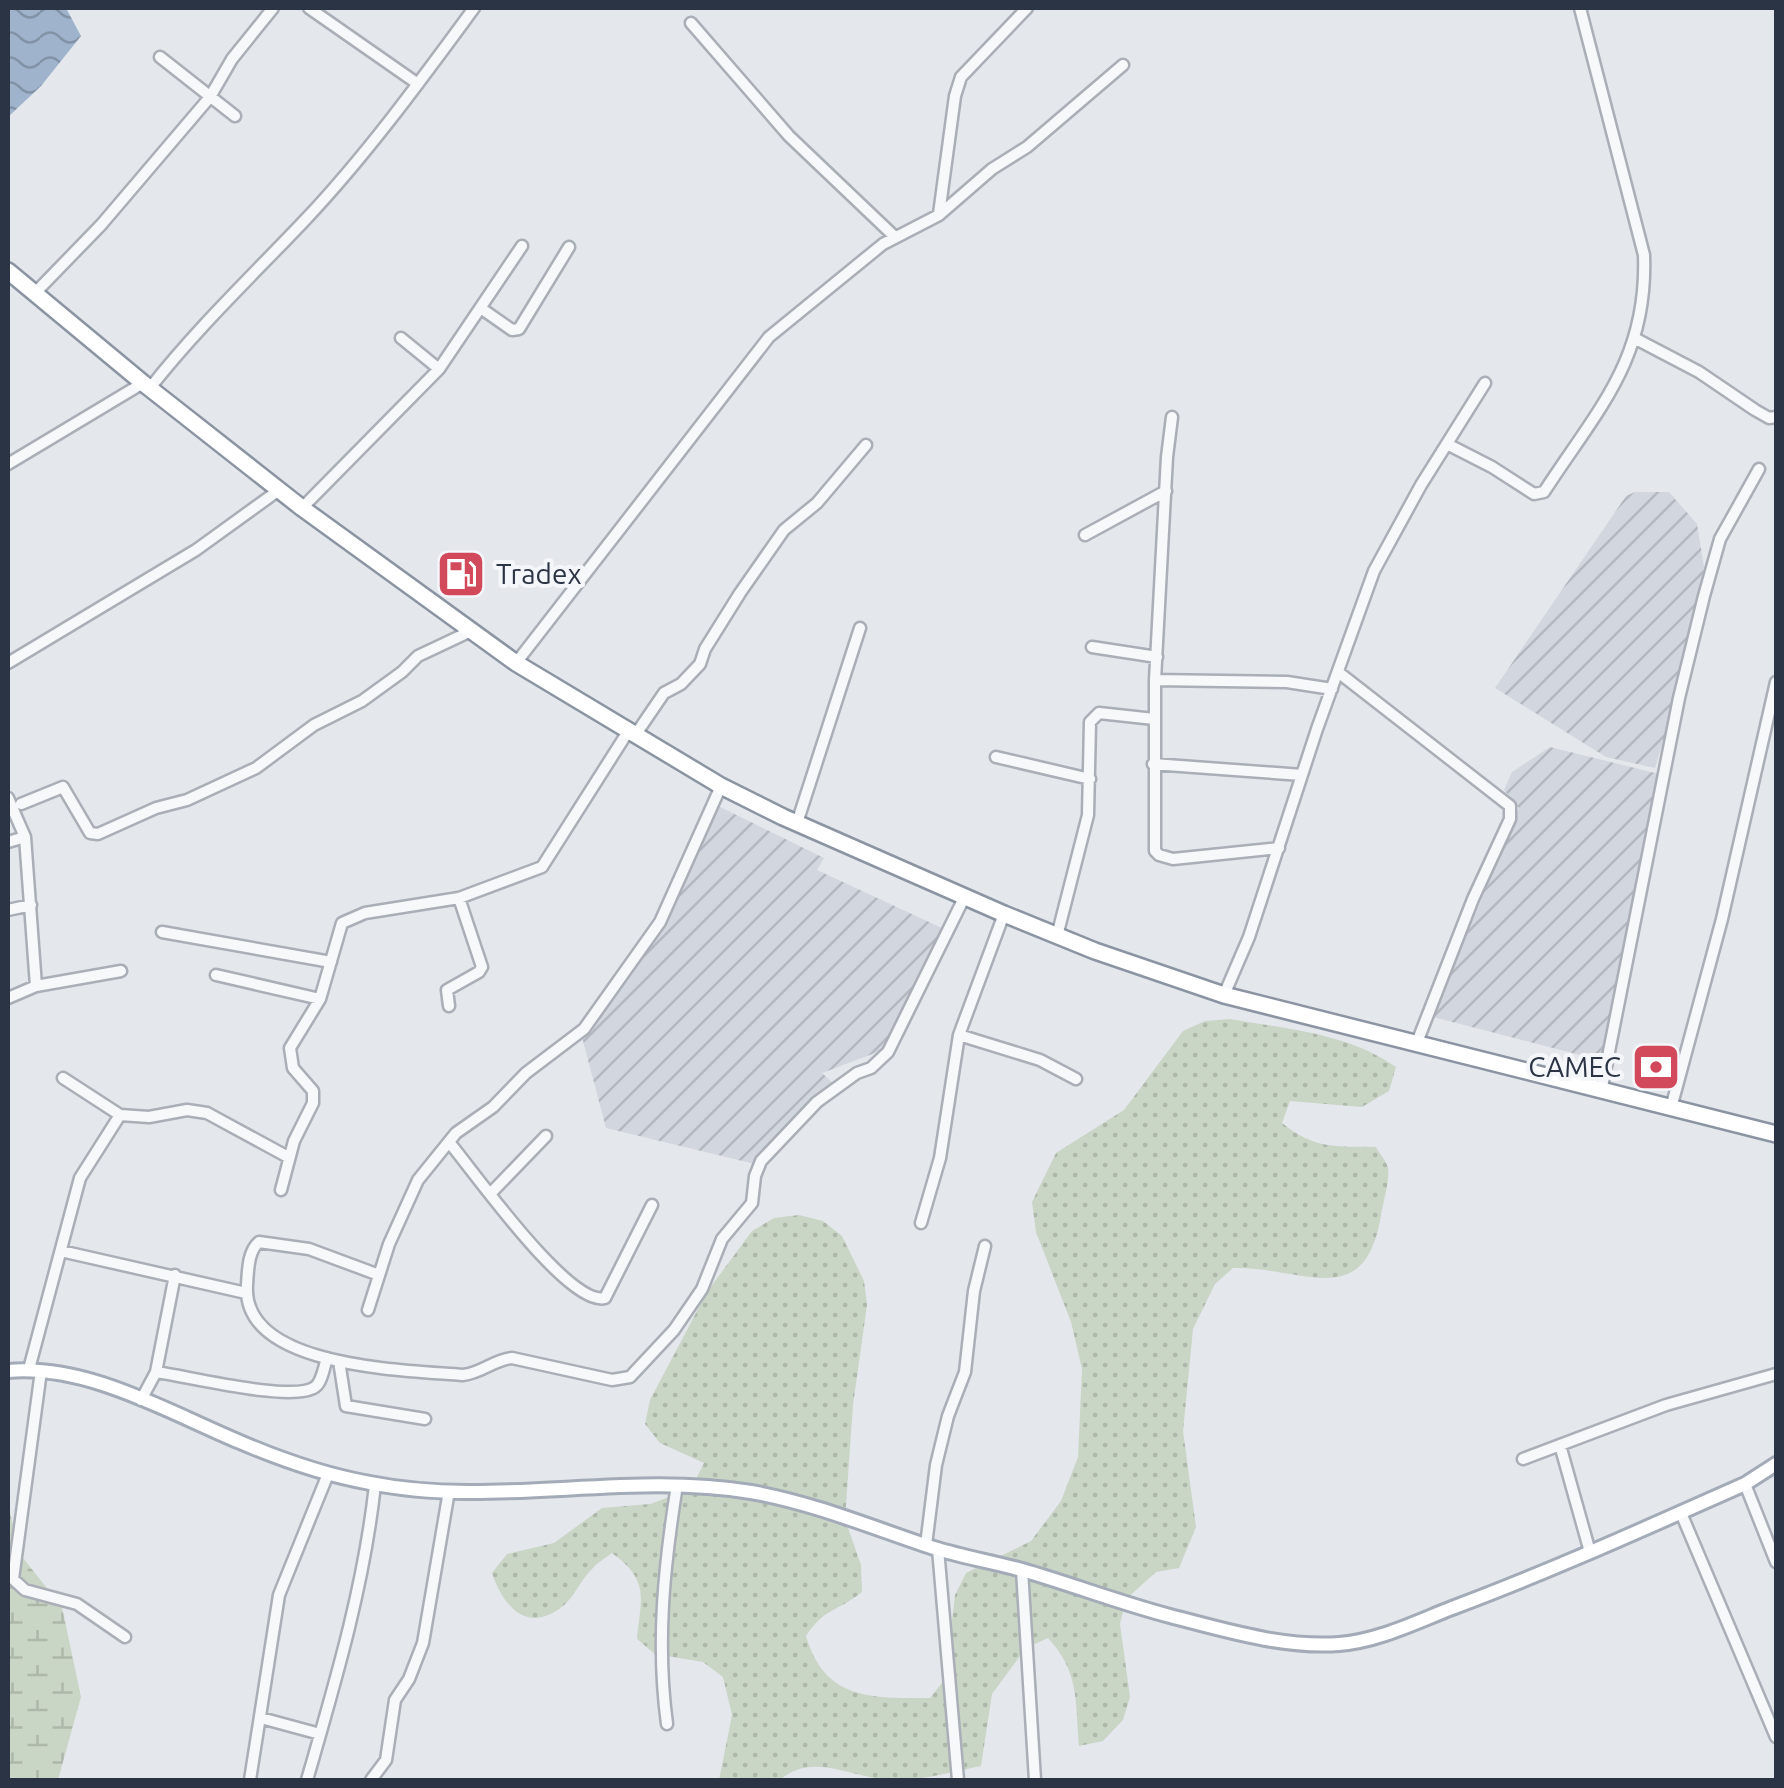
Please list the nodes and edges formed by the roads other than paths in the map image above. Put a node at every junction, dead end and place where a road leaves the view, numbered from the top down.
1 (274, 8) edge
2 (309, 8) edge
3 (474, 8) edge
4 (1026, 8) edge
5 (1580, 8) edge
6 (692, 22) dead end
7 (160, 58) dead end
8 (1123, 66) dead end
9 (418, 84) junction
10 (210, 96) junction
11 (236, 116) dead end
12 (939, 215) junction
13 (895, 237) junction
14 (522, 246) dead end
15 (569, 247) dead end
16 (8, 271) edge
17 (36, 293) junction
18 (482, 309) junction
19 (401, 338) dead end
20 (1636, 339) junction
21 (439, 369) junction
22 (1486, 382) dead end
23 (146, 386) junction
24 (1172, 417) dead end
25 (1776, 417) edge
26 (866, 444) dead end
27 (1447, 444) junction
28 (8, 464) edge
29 (1759, 469) dead end
30 (279, 490) junction
31 (1166, 492) junction
32 (302, 508) junction
33 (1085, 535) dead end
34 (860, 628) dead end
35 (472, 631) junction
36 (1092, 647) dead end
37 (1157, 657) junction
38 (8, 662) edge
39 (516, 662) junction
40 (1338, 672) junction
41 (1155, 680) junction
42 (1776, 682) edge
43 (1332, 689) junction
44 (1154, 719) junction
45 (632, 732) junction
46 (996, 757) dead end
47 (1153, 764) junction
48 (1302, 775) junction
49 (1090, 780) junction
50 (721, 786) junction
51 (8, 798) edge
52 (21, 804) dead end
53 (797, 824) junction
54 (25, 837) junction
55 (8, 842) edge
56 (1278, 848) junction
57 (458, 898) junction
58 (964, 898) junction
59 (31, 904) junction
60 (8, 910) edge
61 (1004, 914) junction
62 (162, 932) dead end
63 (1057, 936) junction
64 (331, 962) junction
65 (121, 971) dead end
66 (216, 975) dead end
67 (36, 986) junction
68 (1224, 994) junction
69 (8, 998) edge
70 (320, 1000) junction
71 (450, 1006) dead end
72 (959, 1035) junction
73 (1416, 1046) junction
74 (64, 1078) dead end
75 (1076, 1078) dead end
76 (1601, 1092) junction
77 (1671, 1108) junction
78 (120, 1114) junction
79 (1776, 1134) edge
80 (546, 1136) dead end
81 (449, 1142) junction
82 (288, 1157) junction
83 (281, 1190) dead end
84 (491, 1194) junction
85 (652, 1205) dead end
86 (921, 1223) dead end
87 (986, 1246) dead end
88 (61, 1251) junction
89 (176, 1275) junction
90 (379, 1276) junction
91 (246, 1293) junction
92 (368, 1310) dead end
93 (333, 1360) junction
94 (35, 1370) junction
95 (8, 1371) edge
96 (156, 1372) junction
97 (1776, 1374) edge
98 (141, 1400) junction
99 (425, 1419) dead end
100 (1560, 1445) junction
101 (1523, 1459) dead end
102 (1776, 1464) edge
103 (328, 1474) junction
104 (375, 1484) junction
105 (1745, 1484) junction
106 (677, 1486) junction
107 (449, 1491) junction
108 (1681, 1512) junction
109 (932, 1547) junction
110 (1590, 1552) junction
111 (1776, 1562) edge
112 (1022, 1570) junction
113 (125, 1637) dead end
114 (261, 1718) junction
115 (667, 1724) dead end
116 (320, 1734) junction
117 (1776, 1737) edge
118 (250, 1780) edge
119 (307, 1780) edge
120 (370, 1780) edge
121 (958, 1780) edge
122 (1035, 1780) edge

1 - 10 street
2 - 9 street
3 - 9 street
4 - 12 street
5 - 20 street
6 - 13 street
7 - 10 street
8 - 12 street
9 - 23 street
10 - 11 street
10 - 17 street
12 - 13 street
13 - 39 street
14 - 18 street
15 - 18 street
16 - 17 highway
17 - 23 highway
18 - 21 street
19 - 21 street
20 - 25 street
20 - 27 street
21 - 32 street
22 - 27 street
23 - 28 street
23 - 30 highway
24 - 31 street
26 - 45 street
27 - 40 street
29 - 76 street
30 - 32 highway
30 - 38 street
31 - 33 street
31 - 37 street
32 - 35 highway
34 - 53 street
35 - 39 highway
35 - 52 street
36 - 37 street
37 - 41 street
39 - 45 highway
40 - 43 street
40 - 73 street
41 - 43 street
41 - 44 street
42 - 77 street
43 - 48 street
44 - 47 street
44 - 49 street
45 - 50 highway
45 - 57 street
46 - 49 street
47 - 48 street
47 - 56 street
48 - 56 street
49 - 63 street
50 - 53 highway
50 - 81 street
51 - 54 street
53 - 58 highway
54 - 55 street
54 - 59 street
56 - 68 street
57 - 64 street
57 - 71 street
58 - 61 highway
58 - 93 street
59 - 60 street
59 - 67 street
61 - 63 highway
61 - 72 street
62 - 64 street
63 - 68 highway
64 - 70 street
65 - 67 street
66 - 70 street
67 - 69 street
68 - 73 highway
70 - 82 street
72 - 75 street
72 - 86 street
73 - 76 highway
74 - 78 street
76 - 77 highway
77 - 79 highway
78 - 82 street
78 - 88 street
80 - 84 street
81 - 84 street
81 - 90 street
82 - 83 street
84 - 85 street
87 - 109 street
88 - 89 street
88 - 94 street
89 - 91 street
89 - 96 street
90 - 91 street
90 - 92 street
91 - 93 street
93 - 96 street
93 - 99 street
94 - 95 main road
94 - 98 main road
94 - 113 street
96 - 98 street
97 - 100 street
98 - 103 main road
100 - 101 street
100 - 110 street
102 - 105 main road
103 - 104 main road
103 - 114 street
104 - 107 main road
104 - 116 street
105 - 108 main road
105 - 111 street
106 - 107 main road
106 - 109 main road
106 - 115 street
107 - 120 street
108 - 110 main road
108 - 117 street
109 - 112 main road
109 - 121 street
110 - 112 main road
112 - 122 street
114 - 116 street
114 - 118 street
116 - 119 street

